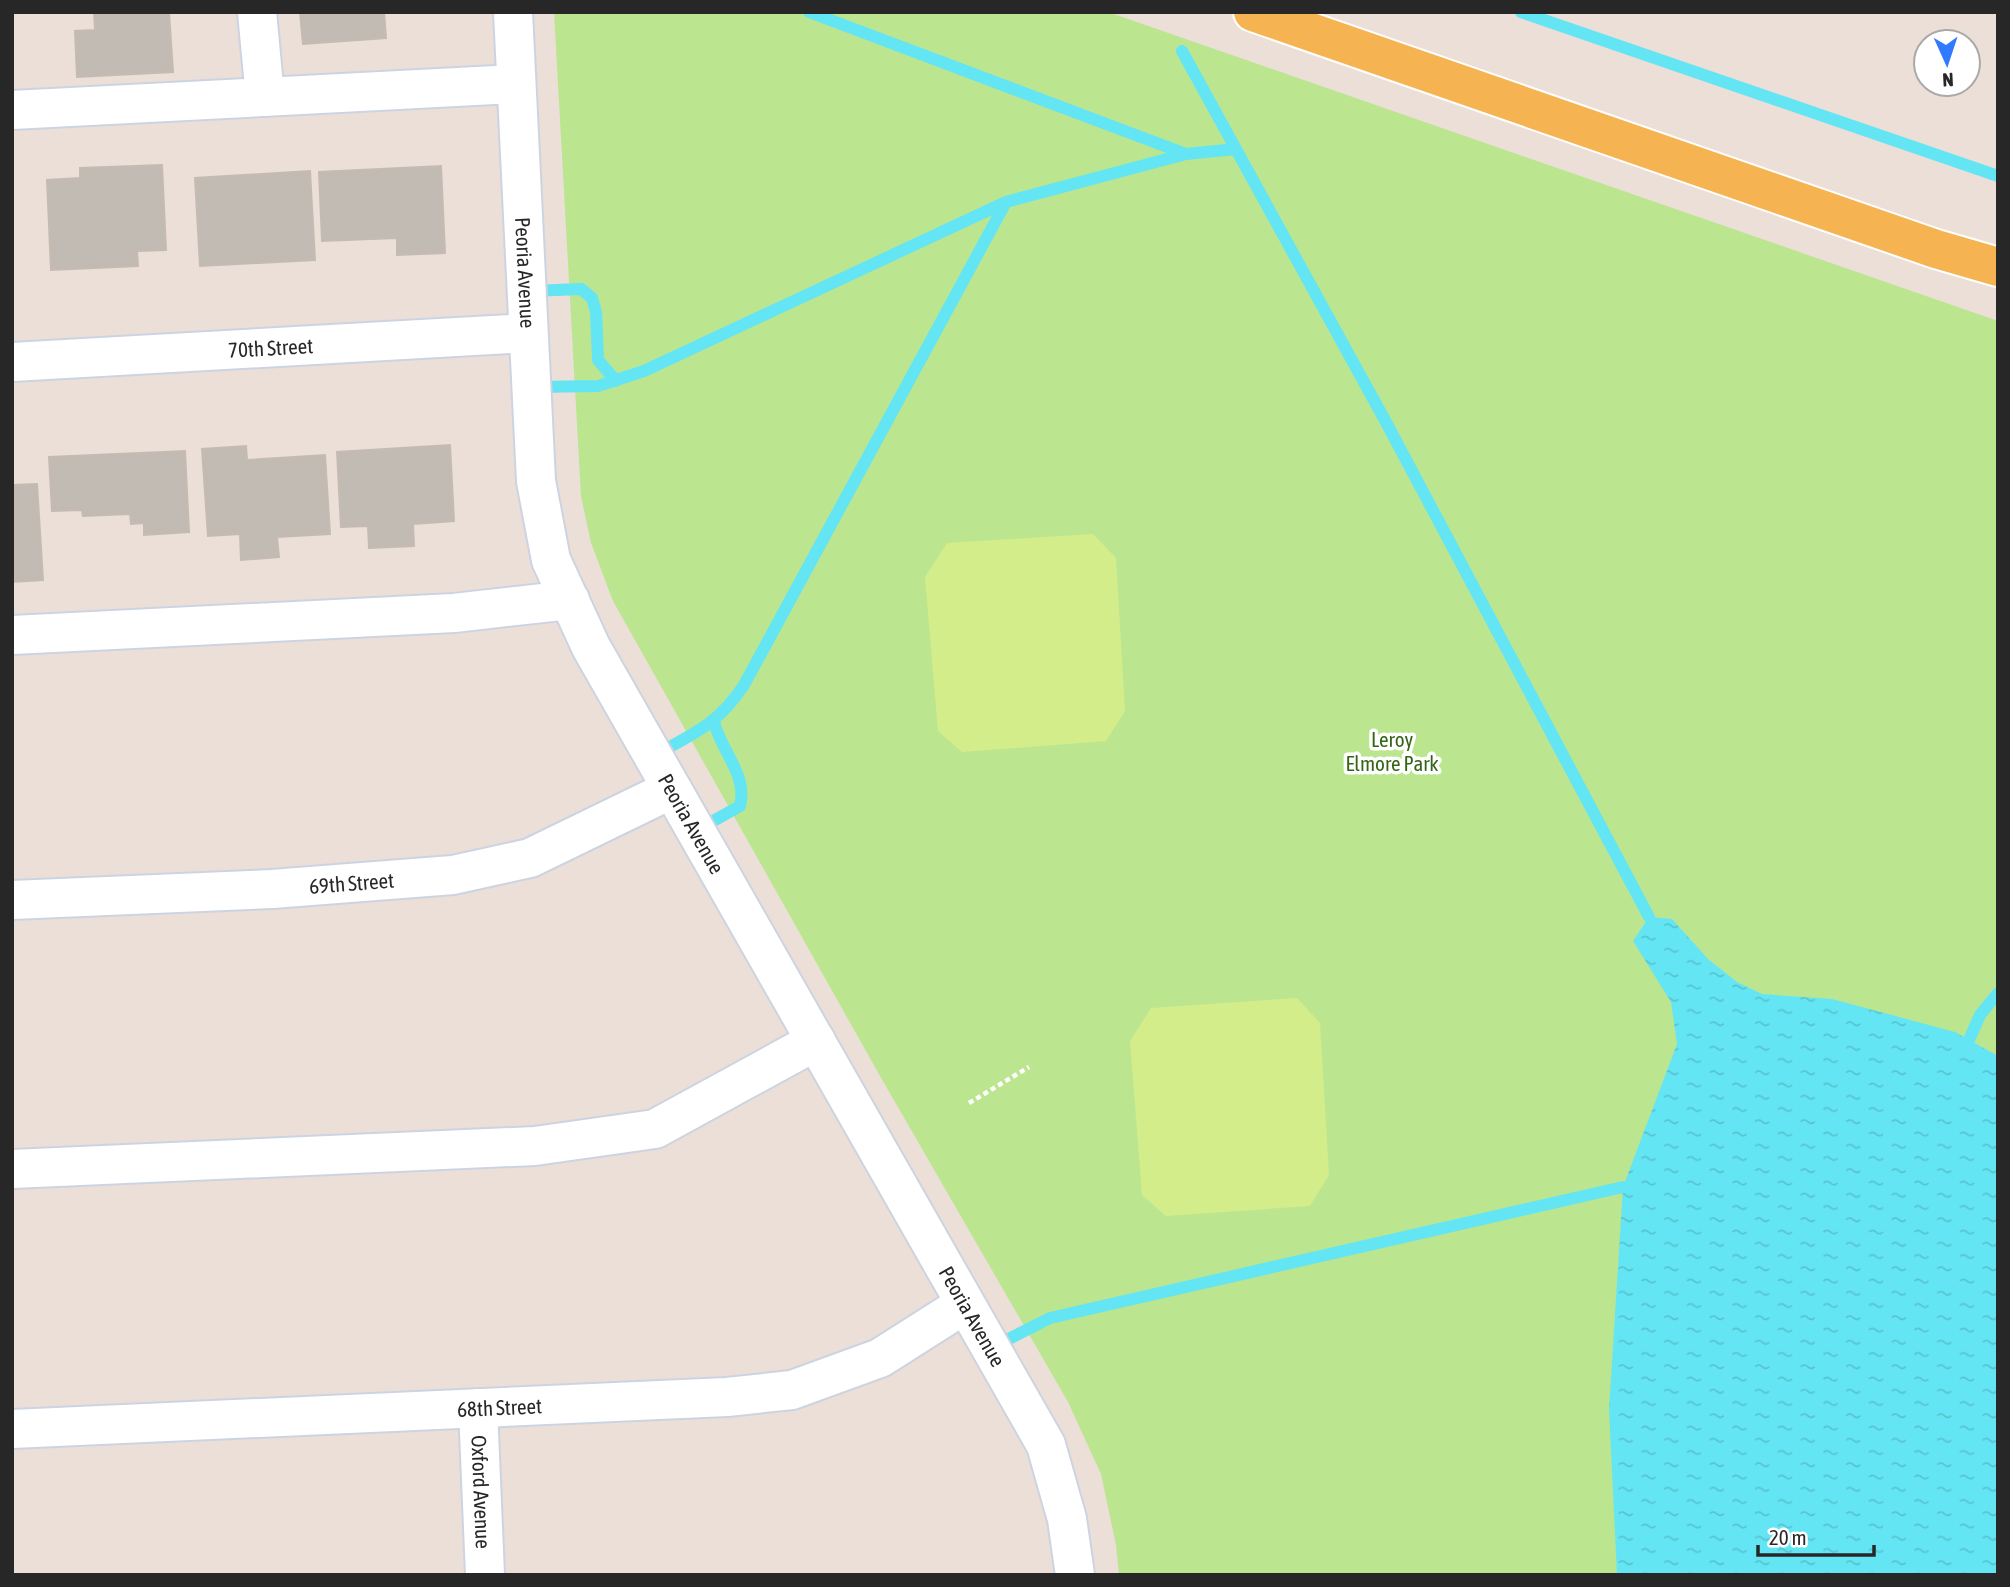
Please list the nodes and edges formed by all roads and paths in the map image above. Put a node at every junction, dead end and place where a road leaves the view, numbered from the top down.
1 (257, 12) edge
2 (513, 12) edge
3 (1253, 12) edge
4 (516, 84) junction
5 (265, 97) junction
6 (12, 110) edge
7 (1998, 267) edge
8 (528, 332) junction
9 (12, 362) edge
10 (570, 600) junction
11 (12, 635) edge
12 (672, 789) junction
13 (12, 900) edge
14 (816, 1041) junction
15 (1030, 1067) dead end
16 (968, 1102) dead end
17 (12, 1169) edge
18 (965, 1304) junction
19 (478, 1408) junction
20 (12, 1429) edge
21 (485, 1575) edge
22 (1075, 1575) edge

1 - 5 street
2 - 4 street, Peoria Avenue
3 - 7 main road
4 - 5 street
4 - 8 street, Peoria Avenue
5 - 6 street
8 - 9 street, 70th Street
8 - 10 street, Peoria Avenue
10 - 11 street
10 - 12 street, Peoria Avenue
12 - 13 street, 69th Street
12 - 14 street, Peoria Avenue
14 - 17 street
14 - 18 street, Peoria Avenue
15 - 16 path
18 - 19 street, 68th Street
18 - 22 street, Peoria Avenue
19 - 20 street, 68th Street
19 - 21 street, Oxford Avenue

